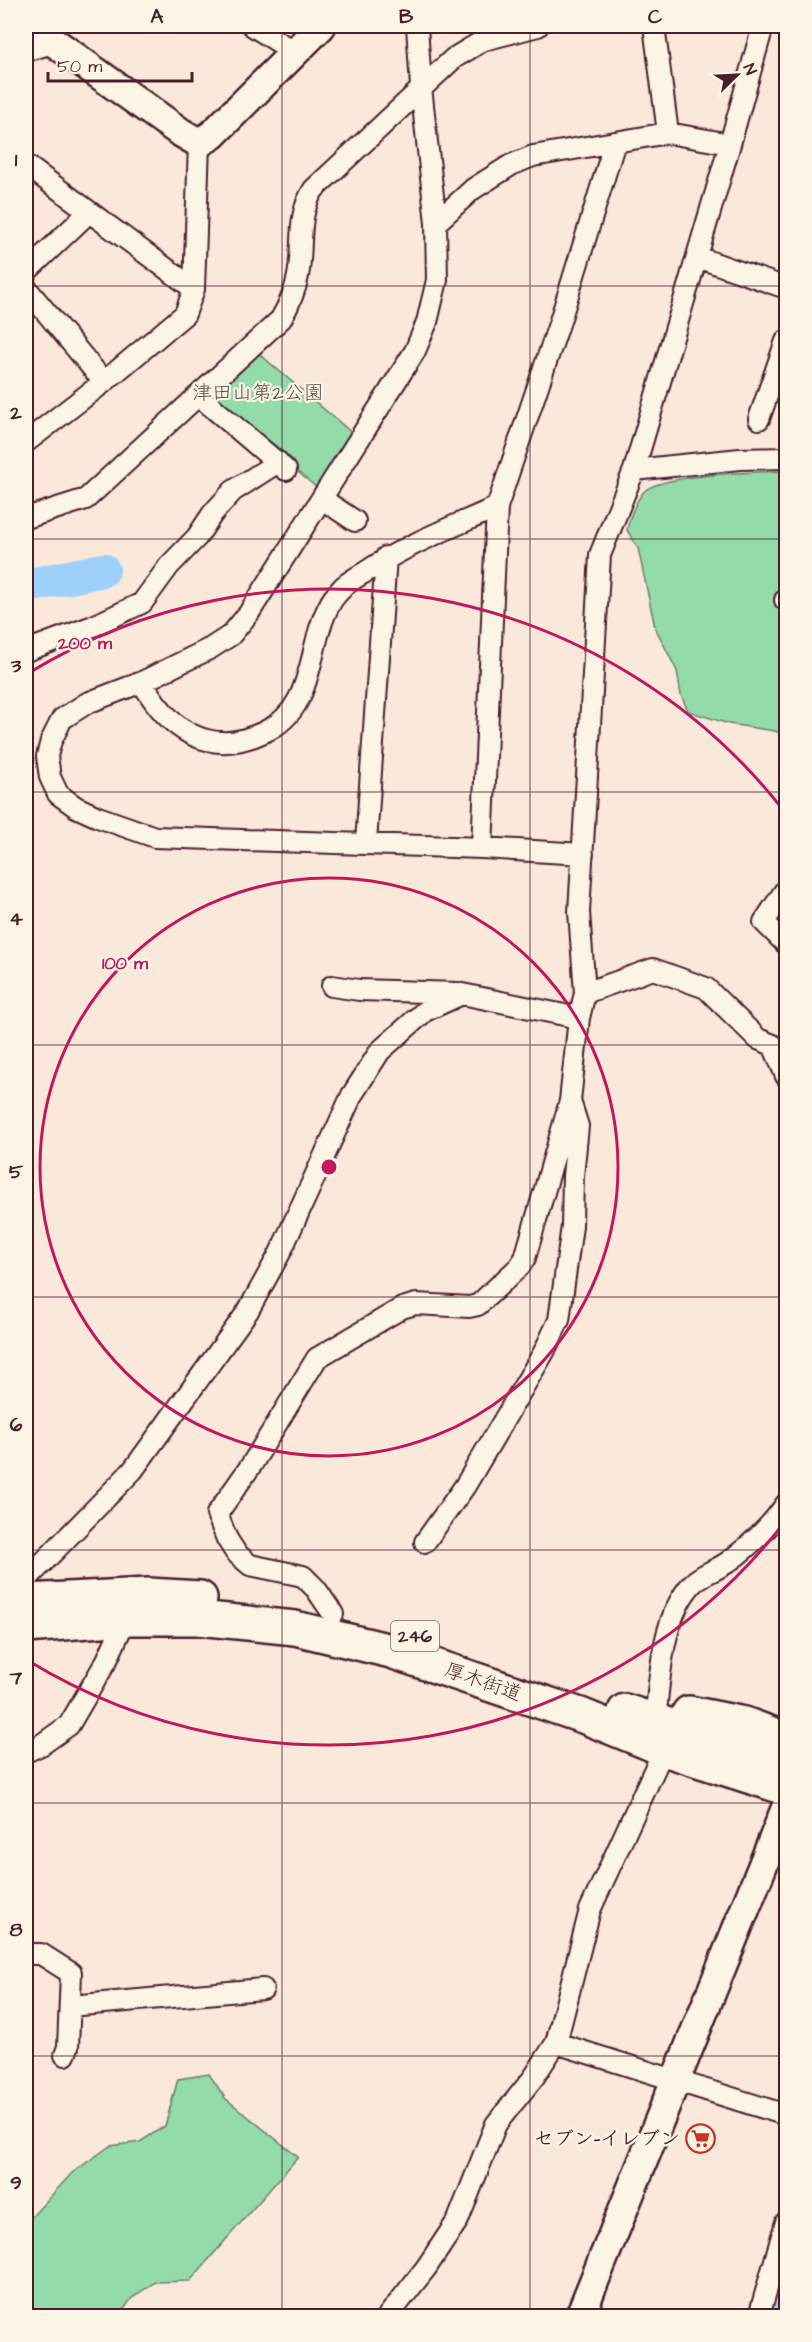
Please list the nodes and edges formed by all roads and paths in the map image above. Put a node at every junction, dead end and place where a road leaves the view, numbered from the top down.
1 (253, 26) edge
2 (321, 26) edge
3 (417, 26) edge
4 (538, 26) edge
5 (654, 26) edge
6 (763, 26) edge
7 (47, 34) edge
8 (26, 51) edge
9 (294, 51) junction
10 (420, 87) junction
11 (668, 133) junction
12 (615, 142) junction
13 (200, 143) junction
14 (730, 144) junction
15 (26, 165) edge
16 (88, 213) junction
17 (436, 223) junction
18 (697, 257) junction
19 (26, 272) edge
20 (26, 288) edge
21 (786, 288) edge
22 (194, 289) junction
23 (786, 341) edge
24 (105, 382) junction
25 (199, 396) junction
26 (759, 419) dead end
27 (26, 442) edge
28 (786, 458) edge
29 (634, 470) junction
30 (322, 499) junction
31 (497, 507) junction
32 (26, 518) edge
33 (355, 520) dead end
34 (386, 557) junction
35 (26, 651) edge
36 (142, 682) junction
37 (366, 843) junction
38 (482, 848) junction
39 (583, 854) junction
40 (786, 889) edge
41 (786, 944) edge
42 (332, 986) dead end
43 (585, 993) junction
44 (462, 994) junction
45 (579, 1018) junction
46 (786, 1076) edge
47 (570, 1101) junction
48 (786, 1504) edge
49 (425, 1542) dead end
50 (26, 1580) edge
51 (26, 1601) edge
52 (333, 1614) junction
53 (126, 1618) junction
54 (26, 1626) edge
55 (659, 1726) junction
56 (786, 1739) edge
57 (26, 1752) edge
58 (786, 1763) edge
59 (786, 1788) edge
60 (786, 1808) edge
61 (26, 1953) edge
62 (263, 1989) dead end
63 (70, 2007) junction
64 (556, 2043) junction
65 (65, 2055) dead end
66 (676, 2080) junction
67 (786, 2115) edge
68 (786, 2222) edge
69 (388, 2316) edge
70 (580, 2316) edge
71 (759, 2316) edge

1 - 9 street
2 - 9 street
3 - 10 street
4 - 10 street
5 - 11 street
6 - 14 street
7 - 8 street
7 - 13 street
9 - 13 street
10 - 17 street
10 - 25 street
11 - 12 street
11 - 14 street
12 - 17 street
12 - 31 street
13 - 22 street
14 - 18 street
15 - 16 street
16 - 19 street
16 - 22 street
17 - 30 street
18 - 21 street
18 - 29 street
20 - 24 street
22 - 24 street
23 - 26 street
24 - 27 street
25 - 32 street
25 - 35 street
28 - 29 street
29 - 39 street
30 - 33 street
30 - 36 street
31 - 34 street
31 - 38 street
34 - 36 street
34 - 37 street
36 - 37 street
37 - 38 street
38 - 39 street
39 - 43 street
40 - 41 street
42 - 44 street
43 - 45 street
43 - 46 street
44 - 45 street
44 - 50 street
45 - 47 street
47 - 49 street
47 - 52 street
48 - 55 street
51 - 52 highway, 厚木街道 / 246
52 - 55 highway, 厚木街道 / 246
53 - 54 highway, 厚木街道 / 246
53 - 55 highway, 厚木街道 / 246
53 - 57 street
55 - 56 highway, 246
55 - 58 highway, 厚木街道 / 246
55 - 59 highway, 厚木街道 / 246
55 - 64 street
60 - 66 street
61 - 63 street
62 - 63 street
63 - 65 street
64 - 66 street
64 - 69 street
66 - 67 street
66 - 70 street
68 - 71 street

